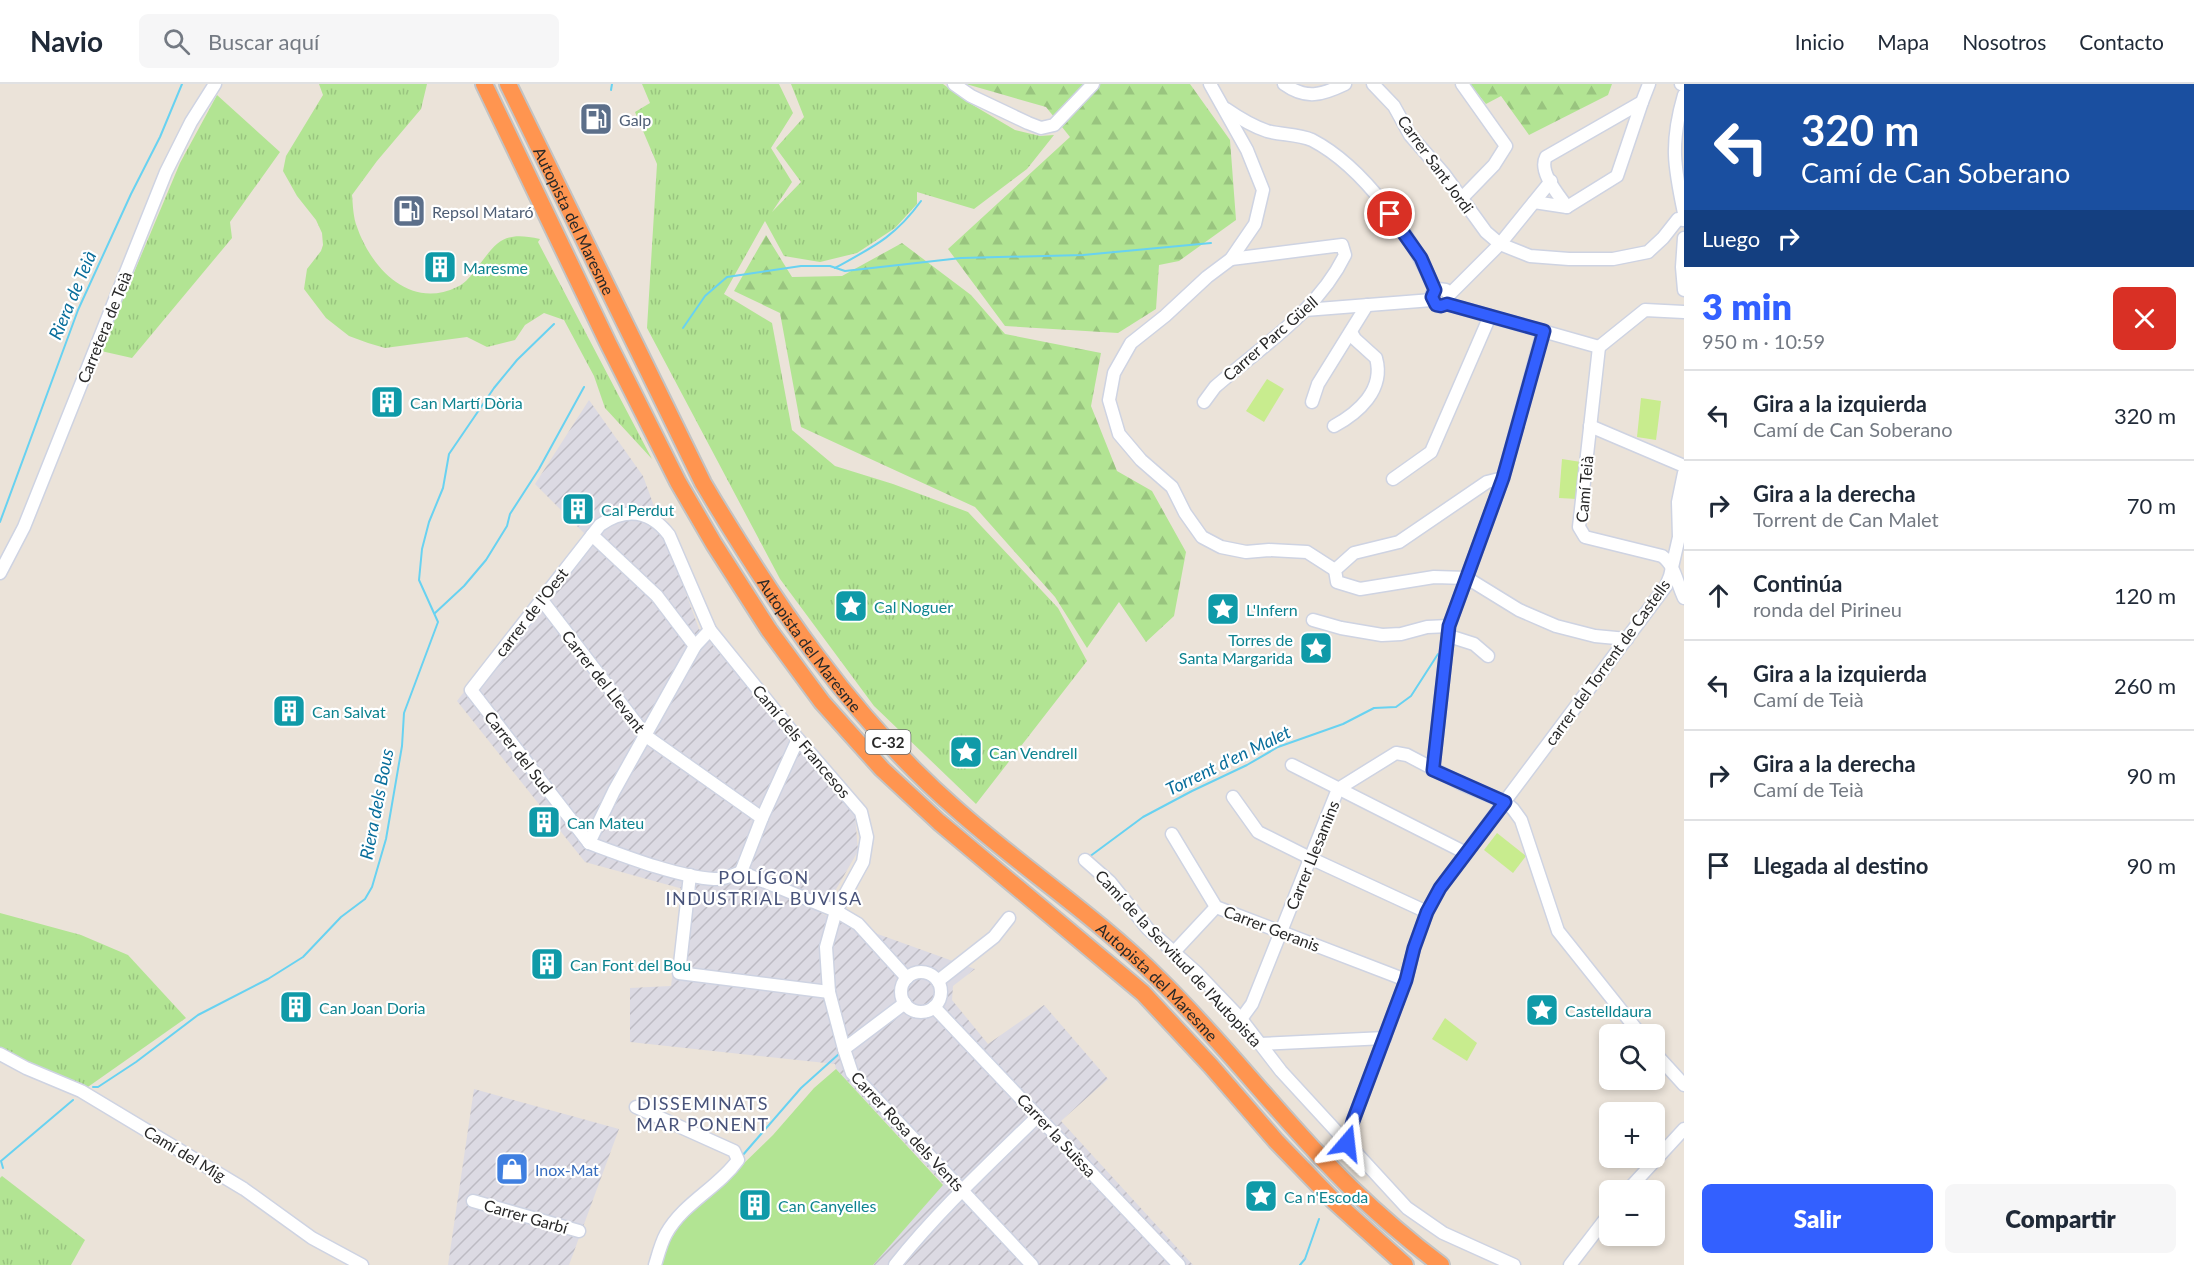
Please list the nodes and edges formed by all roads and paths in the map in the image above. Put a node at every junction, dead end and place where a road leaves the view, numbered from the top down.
1 (215, 84) edge
2 (483, 84) edge
3 (508, 84) edge
4 (954, 84) edge
5 (1093, 84) edge
6 (1210, 84) edge
7 (1284, 84) edge
8 (1345, 84) edge
9 (1373, 84) edge
10 (1462, 84) edge
11 (1649, 84) edge
12 (1684, 95) edge
13 (1642, 102) junction
14 (1222, 106) junction
15 (1551, 181) junction
16 (1461, 199) junction
17 (1534, 202) junction
18 (1567, 207) junction
19 (1684, 213) edge
20 (1684, 220) edge
21 (1684, 237) edge
22 (1500, 244) junction
23 (1231, 259) junction
24 (1684, 290) edge
25 (1434, 295) junction
26 (1448, 299) junction
27 (1367, 305) junction
28 (1305, 310) junction
29 (1684, 312) edge
30 (1490, 316) junction
31 (1544, 331) junction
32 (1351, 332) junction
33 (1599, 347) junction
34 (1204, 402) dead end
35 (1312, 402) dead end
36 (1334, 426) dead end
37 (1590, 426) junction
38 (1684, 466) edge
39 (1684, 473) edge
40 (1503, 478) junction
41 (1393, 479) dead end
42 (592, 535) junction
43 (1672, 566) junction
44 (1335, 570) junction
45 (0, 573) edge
46 (1467, 578) junction
47 (1684, 598) edge
48 (541, 599) junction
49 (1313, 620) dead end
50 (710, 630) junction
51 (1449, 631) junction
52 (1628, 639) junction
53 (695, 646) junction
54 (1488, 656) dead end
55 (471, 690) joint
56 (646, 736) junction
57 (798, 739) junction
58 (1292, 765) dead end
59 (1433, 770) junction
60 (1338, 789) junction
61 (1233, 797) dead end
62 (1505, 802) junction
63 (762, 818) junction
64 (1172, 834) dead end
65 (589, 843) junction
66 (1467, 853) junction
67 (1310, 858) junction
68 (1085, 860) dead end
69 (741, 872) junction
70 (690, 875) junction
71 (1216, 907) junction
72 (836, 911) junction
73 (1427, 912) junction
74 (1009, 918) dead end
75 (1281, 931) junction
76 (1174, 952) junction
77 (907, 978) junction
78 (1406, 980) junction
79 (938, 981) junction
80 (829, 992) junction
81 (905, 1003) junction
82 (934, 1007) junction
83 (1241, 1019) junction
84 (1632, 1024) edge
85 (1385, 1038) junction
86 (1260, 1044) junction
87 (844, 1049) junction
88 (0, 1054) edge
89 (1665, 1064) edge
90 (1684, 1085) edge
91 (636, 1107) dead end
92 (1038, 1116) junction
93 (1684, 1129) edge
94 (1347, 1143) junction
95 (1637, 1180) edge
96 (963, 1190) junction
97 (473, 1201) dead end
98 (1599, 1227) edge
99 (579, 1231) dead end
100 (362, 1265) edge
101 (655, 1265) edge
102 (895, 1265) edge
103 (1032, 1265) edge
104 (1179, 1265) edge
105 (1405, 1265) edge
106 (1441, 1265) edge
107 (1514, 1265) edge
108 (1570, 1265) edge

1 - 45 street, Carretera de Teià
2 - 105 highway, Autopista del Maresme / C-32
3 - 106 highway, Autopista del Maresme / C-32
4 - 5 street
6 - 14 street
7 - 8 street
9 - 16 street, Carrer Sant Jordi
10 - 16 street
11 - 13 street
12 - 19 street
13 - 15 street
13 - 18 street
14 - 23 street
14 - 25 street
15 - 17 street
15 - 18 street
16 - 22 street, Carrer Sant Jordi
17 - 18 street
17 - 22 street
20 - 22 street
21 - 24 street
22 - 26 street
23 - 28 street, Carrer Parc Güell
23 - 44 street
25 - 26 street
25 - 27 street
26 - 30 street
27 - 28 street
27 - 32 street
28 - 34 street, Carrer Parc Güell
29 - 33 street
30 - 31 street
30 - 41 street
31 - 33 street
31 - 40 street
32 - 35 street
32 - 36 street
33 - 37 street, Camí Teià
37 - 38 street
37 - 43 street, Camí Teià
39 - 43 street, carrer del Torrent de Castells
40 - 44 street
40 - 46 street
42 - 48 street, carrer de l'Oest
42 - 50 street, Camí dels Francesos
42 - 53 street
43 - 47 street
43 - 52 street, carrer del Torrent de Castells
44 - 46 street
46 - 51 street
46 - 52 street
48 - 55 street, carrer de l'Oest
48 - 56 street, Carrer del Llevant
49 - 51 street
50 - 53 street
50 - 57 street, Camí dels Francesos
51 - 54 street
51 - 59 street
52 - 62 street, carrer del Torrent de Castells
53 - 56 street
55 - 65 street, Carrer del Sud
56 - 63 street, Carrer del Llevant
56 - 65 street
57 - 63 street
57 - 72 street, Camí dels Francesos
58 - 60 street
59 - 60 street
59 - 62 street
60 - 66 street
60 - 67 street, Carrer Llesamins
61 - 67 street
62 - 66 street, carrer del Torrent de Castells
62 - 84 street
63 - 69 street
64 - 71 street, Carrer Geranis
65 - 70 street
66 - 73 street, carrer del Torrent de Castells
67 - 73 street
67 - 75 street, Carrer Llesamins
68 - 76 street, Camí de la Servitud de l'Autopista
69 - 70 street
69 - 72 street
70 - 80 street
71 - 75 street, Carrer Geranis
71 - 76 street
72 - 77 street
72 - 80 street, Camí dels Francesos
73 - 78 street, carrer del Torrent de Castells
74 - 79 street
75 - 78 street, Carrer Geranis
75 - 83 street, Carrer Llesamins
76 - 83 street, Camí de la Servitud de l'Autopista
77 - 79 street
77 - 81 street
78 - 85 street, carrer del Torrent de Castells
79 - 82 street
80 - 87 street, Camí dels Francesos
81 - 82 street
81 - 87 street, Carrer Rosa dels Vents
82 - 92 street, Carrer la Suïssa
83 - 86 street, Camí de la Servitud de l'Autopista
85 - 86 street
85 - 94 street, carrer del Torrent de Castells
86 - 94 street, Camí de la Servitud de l'Autopista
87 - 96 street, Carrer Rosa dels Vents
88 - 100 street, Camí del Mig
89 - 90 street
91 - 101 street
92 - 96 street
92 - 104 street, Carrer la Suïssa
93 - 95 street
94 - 107 street, Camí de la Servitud de l'Autopista
96 - 102 street
96 - 103 street, Carrer Rosa dels Vents
97 - 99 street, Carrer Garbí
98 - 108 street

